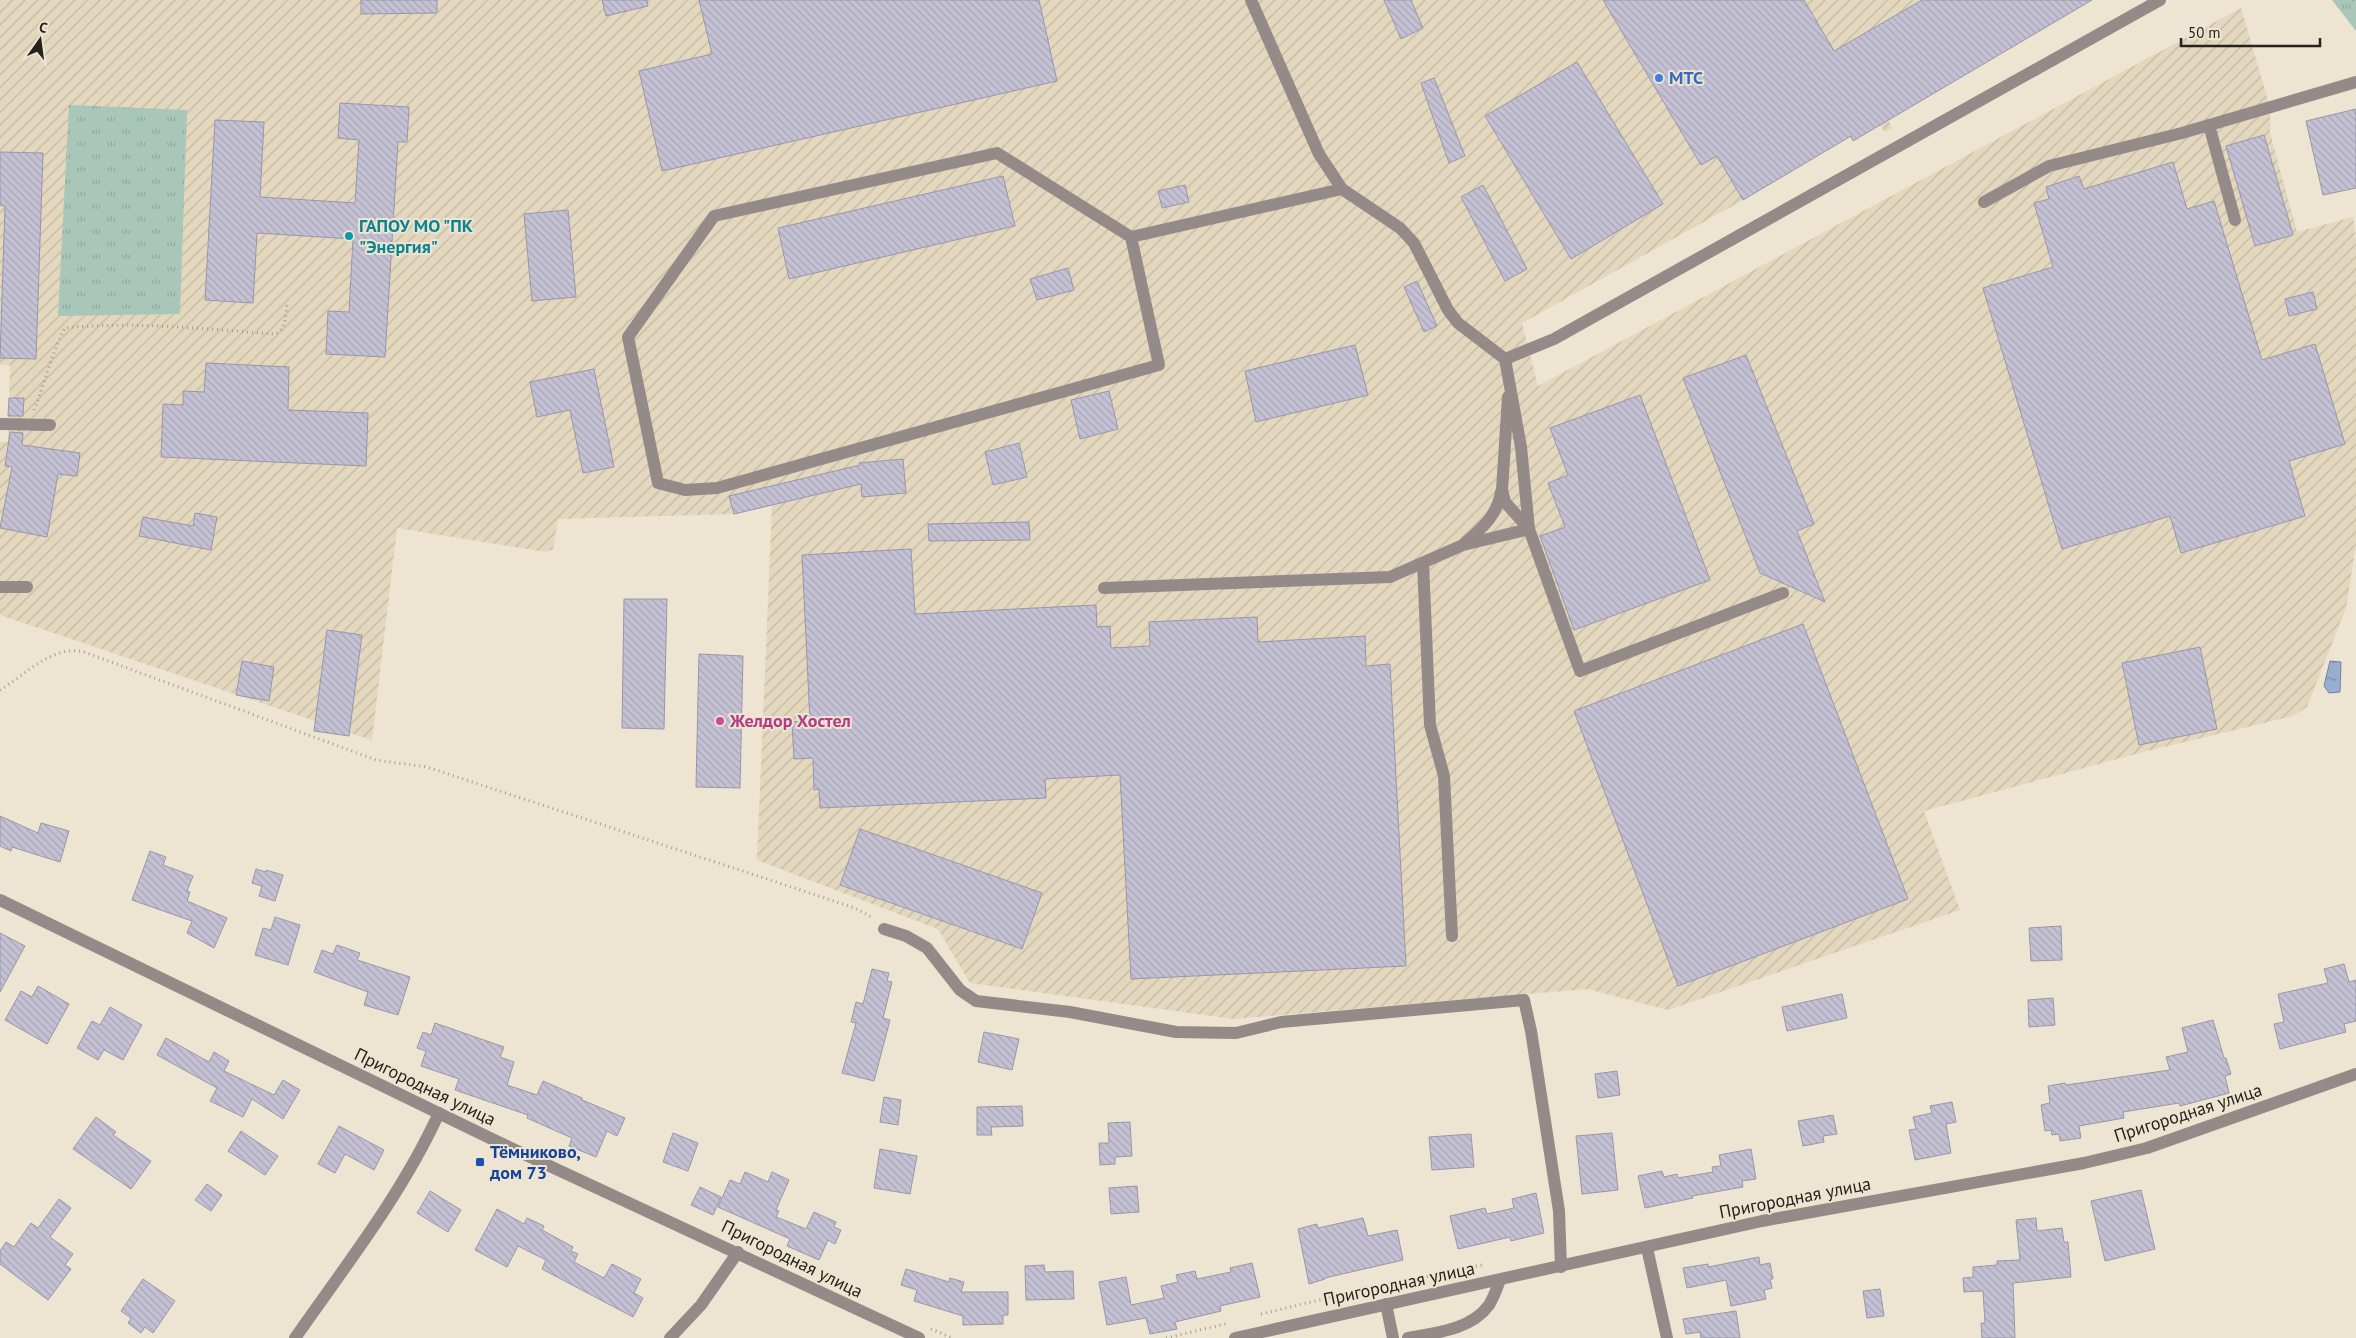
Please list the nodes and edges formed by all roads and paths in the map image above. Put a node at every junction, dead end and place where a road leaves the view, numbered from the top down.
1 (1251, 0) edge
2 (2160, 0) edge
3 (2353, 0) edge
4 (2356, 4) edge
5 (2356, 82) edge
6 (2209, 125) junction
7 (1342, 189) junction
8 (1984, 202) dead end
9 (2236, 220) dead end
10 (1131, 237) junction
11 (286, 305) dead end
12 (1505, 359) junction
13 (1509, 380) junction
14 (34, 412) dead end
15 (0, 424) edge
16 (50, 425) dead end
17 (1502, 490) junction
18 (1516, 515) junction
19 (1488, 523) junction
20 (1529, 529) junction
21 (1463, 545) junction
22 (1423, 563) junction
23 (0, 587) edge
24 (27, 587) dead end
25 (1104, 588) dead end
26 (1782, 594) dead end
27 (0, 690) edge
28 (0, 900) edge
29 (884, 929) joint
30 (1452, 936) dead end
31 (2356, 1074) edge
32 (440, 1113) junction
33 (1648, 1248) junction
34 (738, 1252) junction
35 (1561, 1267) junction
36 (1500, 1280) junction
37 (1386, 1304) junction
38 (294, 1338) edge
39 (670, 1338) edge
40 (919, 1338) edge
41 (1235, 1338) edge
42 (1393, 1338) edge
43 (1408, 1338) edge
44 (1667, 1338) edge

1 - 7 street
2 - 12 street
3 - 4 path
5 - 6 street
6 - 8 street
6 - 9 street
7 - 10 street
7 - 12 street
10 - 10 street
11 - 14 path
12 - 13 street
13 - 17 street
13 - 20 street
15 - 16 street
17 - 18 street
17 - 19 street
18 - 19 street
18 - 20 street
19 - 21 street
20 - 21 street
20 - 26 street
21 - 22 street
22 - 25 street
22 - 30 street
23 - 24 street
27 - 29 path
28 - 32 street, Пригородная улица
29 - 35 street
31 - 33 street, Пригородная улица
32 - 34 street, Пригородная улица
32 - 38 street
33 - 35 street, Пригородная улица
33 - 44 street
34 - 39 street
34 - 40 street, Пригородная улица
35 - 36 street, Пригородная улица
36 - 37 street, Пригородная улица
36 - 43 street
37 - 41 street, Пригородная улица
37 - 42 street

